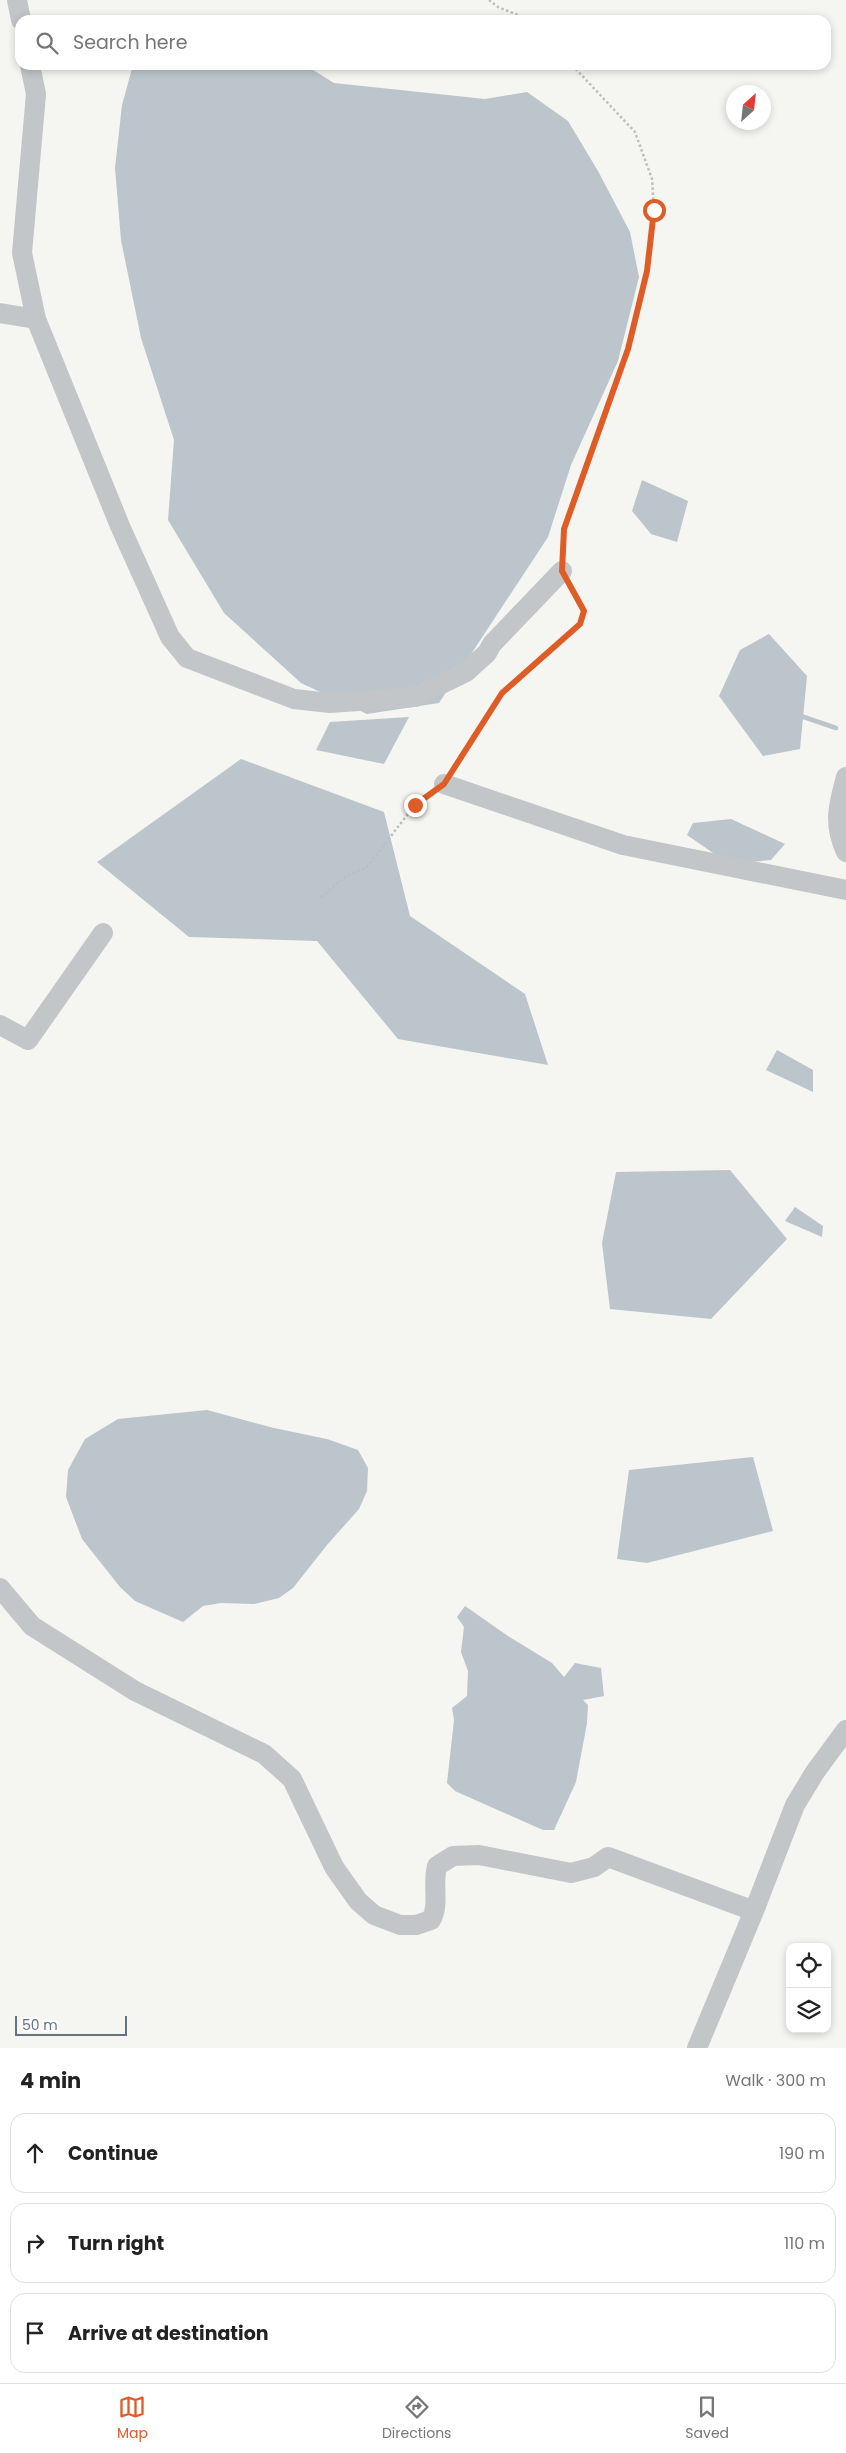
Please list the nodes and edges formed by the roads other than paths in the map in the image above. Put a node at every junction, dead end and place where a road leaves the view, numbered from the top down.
1 (17, 0) edge
2 (20, 15) edge
3 (31, 70) edge
4 (0, 313) edge
5 (36, 319) junction
6 (562, 571) road end
7 (846, 777) edge
8 (444, 784) road end
9 (846, 852) edge
10 (846, 890) edge
11 (103, 932) dead end
12 (0, 1025) edge
13 (0, 1588) edge
14 (846, 1730) edge
15 (754, 1911) junction
16 (697, 2048) edge

1 - 2 street
3 - 5 street
4 - 5 street
5 - 6 street
7 - 9 street
8 - 10 street
11 - 12 street
13 - 15 street
14 - 15 street
15 - 16 street

